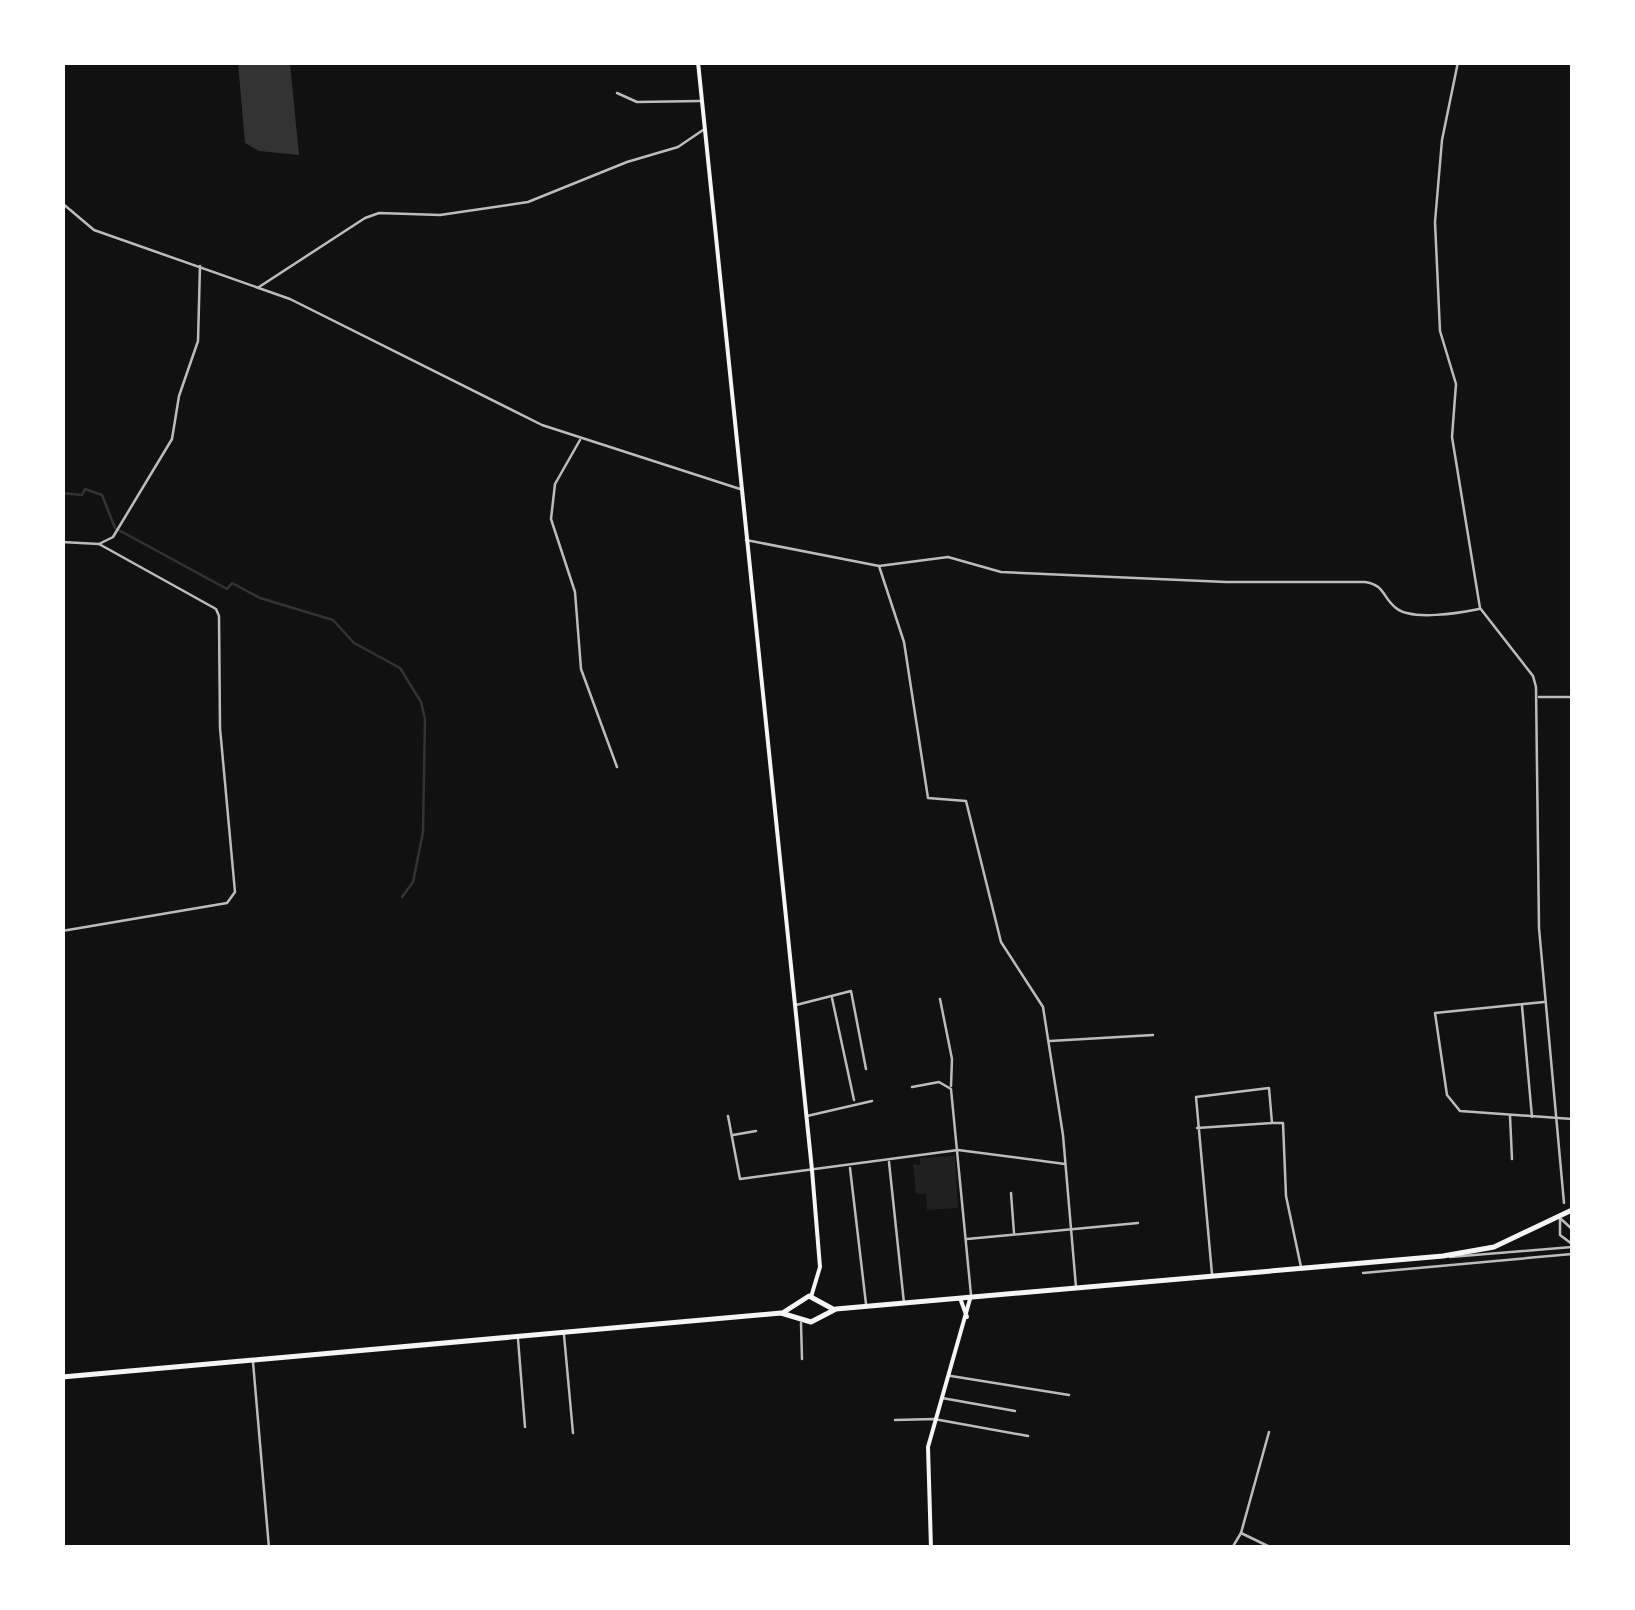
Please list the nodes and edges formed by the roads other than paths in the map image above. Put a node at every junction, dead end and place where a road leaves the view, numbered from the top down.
1 (698, 62) edge
2 (1458, 62) edge
3 (617, 92) dead end
4 (702, 101) junction
5 (704, 129) junction
6 (62, 202) edge
7 (200, 266) junction
8 (260, 286) junction
9 (580, 440) junction
10 (740, 489) junction
11 (746, 540) junction
12 (62, 542) edge
13 (98, 544) junction
14 (879, 566) junction
15 (1480, 608) junction
16 (1537, 697) junction
17 (1572, 697) edge
18 (617, 766) dead end
19 (62, 931) edge
20 (832, 996) junction
21 (940, 999) dead end
22 (1545, 1002) junction
23 (1522, 1004) junction
24 (794, 1005) junction
25 (1154, 1035) dead end
26 (1048, 1041) junction
27 (866, 1069) dead end
28 (912, 1088) dead end
29 (951, 1089) junction
30 (854, 1100) dead end
31 (872, 1102) dead end
32 (1510, 1115) junction
33 (728, 1116) dead end
34 (806, 1116) junction
35 (1532, 1117) junction
36 (1559, 1117) junction
37 (1572, 1118) edge
38 (1272, 1123) junction
39 (1197, 1128) junction
40 (756, 1131) dead end
41 (731, 1135) junction
42 (958, 1150) junction
43 (1512, 1159) dead end
44 (889, 1160) junction
45 (1066, 1164) junction
46 (850, 1166) junction
47 (812, 1170) junction
48 (1011, 1194) dead end
49 (1564, 1203) dead end
50 (1572, 1210) edge
51 (1560, 1218) junction
52 (1138, 1223) dead end
53 (1072, 1228) junction
54 (1572, 1229) edge
55 (1014, 1234) junction
56 (965, 1239) junction
57 (1572, 1245) edge
58 (1572, 1254) edge
59 (1443, 1256) junction
60 (1301, 1269) junction
61 (1362, 1273) dead end
62 (1212, 1276) junction
63 (1076, 1288) junction
64 (971, 1296) junction
65 (810, 1297) junction
66 (960, 1298) junction
67 (819, 1303) junction
68 (904, 1303) junction
69 (795, 1305) junction
70 (866, 1306) junction
71 (836, 1309) junction
72 (781, 1313) junction
73 (819, 1316) junction
74 (966, 1317) junction
75 (799, 1319) junction
76 (564, 1333) junction
77 (518, 1338) junction
78 (802, 1359) dead end
79 (253, 1361) junction
80 (949, 1375) junction
81 (62, 1378) edge
82 (1070, 1395) dead end
83 (941, 1398) junction
84 (1015, 1411) dead end
85 (934, 1419) junction
86 (895, 1420) dead end
87 (525, 1427) dead end
88 (1270, 1432) dead end
89 (573, 1433) dead end
90 (1028, 1436) dead end
91 (1241, 1533) junction
92 (269, 1548) edge
93 (931, 1548) edge
94 (1232, 1548) edge
95 (1272, 1548) edge

1 - 4 main road
2 - 15 street
3 - 4 street
4 - 5 main road
5 - 8 street
5 - 10 main road
6 - 7 street
7 - 8 street
7 - 13 street
8 - 9 street
9 - 10 street
9 - 18 street
10 - 11 main road
11 - 14 street
11 - 24 main road
12 - 13 street
13 - 19 street
14 - 15 street
14 - 26 street
15 - 16 street
16 - 17 street
16 - 22 street
20 - 24 street
20 - 27 street
20 - 30 street
21 - 29 street
22 - 23 street
22 - 36 street
23 - 32 street
23 - 35 street
24 - 34 main road
25 - 26 street
26 - 45 street
28 - 29 street
29 - 42 street
31 - 34 street
32 - 35 street
32 - 43 street
33 - 41 street
34 - 47 main road
35 - 36 street
36 - 37 street
36 - 49 street
38 - 39 street
38 - 39 street
38 - 60 street
39 - 62 street
40 - 41 street
41 - 47 street
42 - 44 street
42 - 45 street
42 - 56 street
44 - 46 street
44 - 68 street
45 - 53 street
46 - 47 street
46 - 70 street
47 - 65 main road
48 - 55 street
50 - 51 main road
51 - 54 street
51 - 57 street
51 - 59 main road
52 - 53 street
53 - 55 street
53 - 63 street
55 - 56 street
56 - 64 street
57 - 59 street
58 - 61 street
59 - 60 main road
60 - 62 main road
62 - 63 main road
63 - 64 main road
64 - 66 main road
64 - 74 main road
65 - 67 main road
65 - 69 main road
66 - 68 main road
66 - 74 main road
67 - 71 main road
67 - 73 main road
68 - 70 main road
69 - 72 main road
69 - 75 main road
70 - 71 main road
71 - 73 main road
72 - 75 main road
72 - 76 main road
73 - 75 main road
74 - 80 main road
75 - 78 street
76 - 77 main road
76 - 89 street
77 - 79 main road
77 - 87 street
79 - 81 main road
79 - 92 street
80 - 82 street
80 - 83 main road
83 - 84 street
83 - 85 main road
85 - 86 street
85 - 90 street
85 - 93 main road
88 - 91 street
91 - 94 street
91 - 95 street

